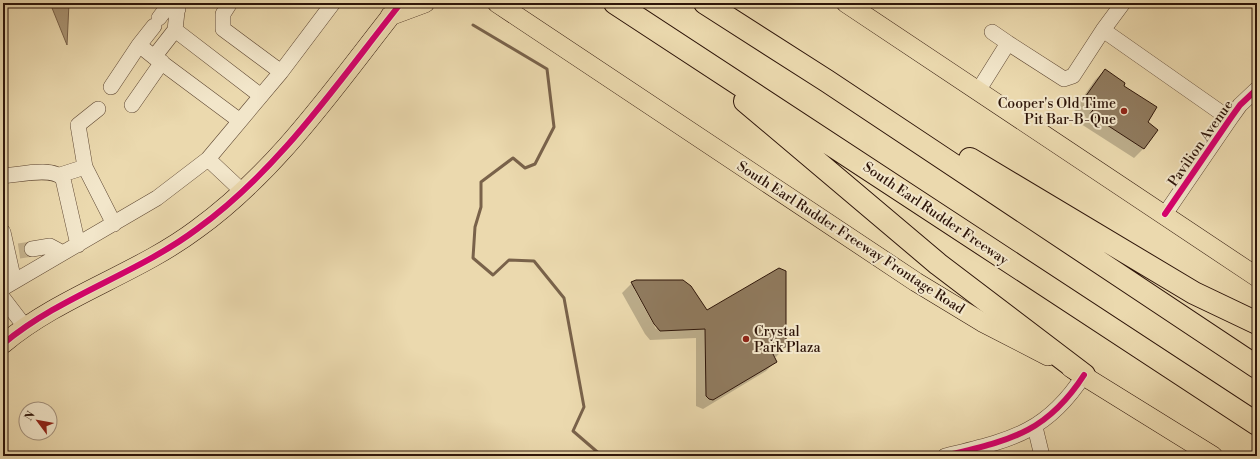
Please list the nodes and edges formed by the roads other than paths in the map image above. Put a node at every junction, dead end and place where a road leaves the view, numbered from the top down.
1 (230, 3) edge
2 (333, 3) edge
3 (425, 3) edge
4 (497, 3) edge
5 (615, 3) edge
6 (705, 3) edge
7 (846, 3) edge
8 (1124, 3) edge
9 (178, 6) edge
10 (394, 7) edge
11 (175, 30) junction
12 (1103, 30) junction
13 (992, 32) dead end
14 (672, 40) junction
15 (1008, 43) junction
16 (139, 46) junction
17 (158, 59) junction
18 (281, 72) junction
19 (827, 81) junction
20 (111, 87) dead end
21 (1257, 89) edge
22 (978, 90) junction
23 (261, 96) junction
24 (132, 105) dead end
25 (98, 109) dead end
26 (1230, 119) junction
27 (240, 121) junction
28 (208, 159) junction
29 (85, 167) junction
30 (60, 175) junction
31 (3, 176) edge
32 (242, 191) junction
33 (1165, 214) junction
34 (114, 224) junction
35 (3, 232) edge
36 (78, 245) junction
37 (19, 251) junction
38 (63, 253) junction
39 (1257, 277) edge
40 (8, 285) edge
41 (3, 298) edge
42 (1257, 323) edge
43 (26, 328) junction
44 (3, 344) edge
45 (1257, 367) edge
46 (1084, 375) junction
47 (1257, 424) edge
48 (1035, 427) junction
49 (1206, 454) edge
50 (945, 456) edge
51 (1042, 456) edge

1 - 18 street
2 - 18 street
3 - 10 main road
4 - 46 main road, South Earl Rudder Freeway Frontage Road
5 - 14 highway, South Earl Rudder Freeway
6 - 19 highway
7 - 22 main road
8 - 12 street
9 - 11 street
9 - 16 street
10 - 32 main road
11 - 17 street
11 - 23 street
12 - 15 street
12 - 26 street
13 - 15 street
14 - 46 highway
14 - 47 highway, South Earl Rudder Freeway
15 - 22 street
16 - 17 street
16 - 20 street
17 - 24 street
17 - 27 street
18 - 23 street
19 - 42 highway
19 - 45 highway
21 - 26 street, Pavilion Avenue
22 - 33 main road
23 - 27 street
25 - 29 street
26 - 33 street, Pavilion Avenue
27 - 28 street
28 - 32 street
28 - 34 street
29 - 30 street
29 - 34 street
30 - 31 street
30 - 36 street
32 - 43 main road
33 - 39 main road
34 - 36 street
35 - 37 street
36 - 38 street
37 - 38 street
37 - 40 street
38 - 40 street
41 - 43 street
43 - 44 main road
46 - 48 street
46 - 49 main road, South Earl Rudder Freeway Frontage Road
48 - 50 street
48 - 51 street

